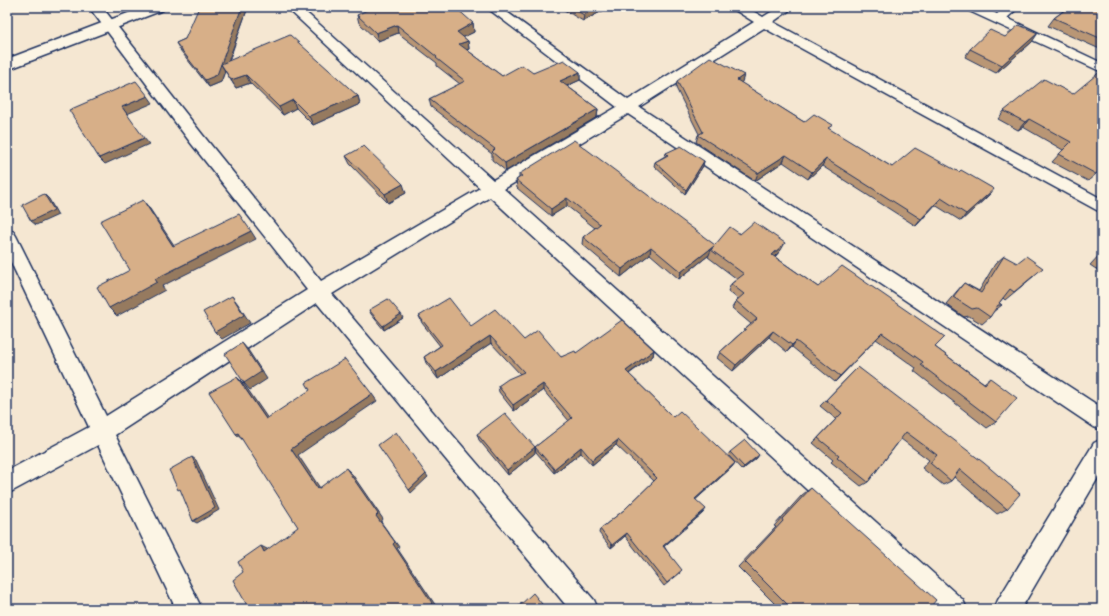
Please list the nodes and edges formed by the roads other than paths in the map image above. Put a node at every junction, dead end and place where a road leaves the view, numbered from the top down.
1 (95, 7) edge
2 (158, 7) edge
3 (292, 7) edge
4 (492, 7) edge
5 (736, 7) edge
6 (788, 7) edge
7 (972, 7) edge
8 (1013, 7) edge
9 (998, 19) junction
10 (763, 22) junction
11 (109, 26) junction
12 (7, 64) edge
13 (1102, 68) edge
14 (628, 107) junction
15 (492, 188) junction
16 (1102, 207) edge
17 (7, 236) edge
18 (319, 292) junction
19 (1102, 420) edge
20 (102, 431) junction
21 (1102, 450) edge
22 (7, 483) edge
23 (189, 609) edge
24 (585, 609) edge
25 (954, 609) edge
26 (1007, 609) edge

1 - 11 street
2 - 11 street
3 - 15 street
4 - 14 street
5 - 10 street
6 - 10 street
7 - 9 street
8 - 9 street
9 - 13 street
10 - 14 street
10 - 16 street
11 - 12 street
11 - 18 street
14 - 15 street
14 - 19 street
15 - 18 street
15 - 25 street
17 - 20 street
18 - 20 street
18 - 24 street
20 - 22 street
20 - 23 street
21 - 26 street

